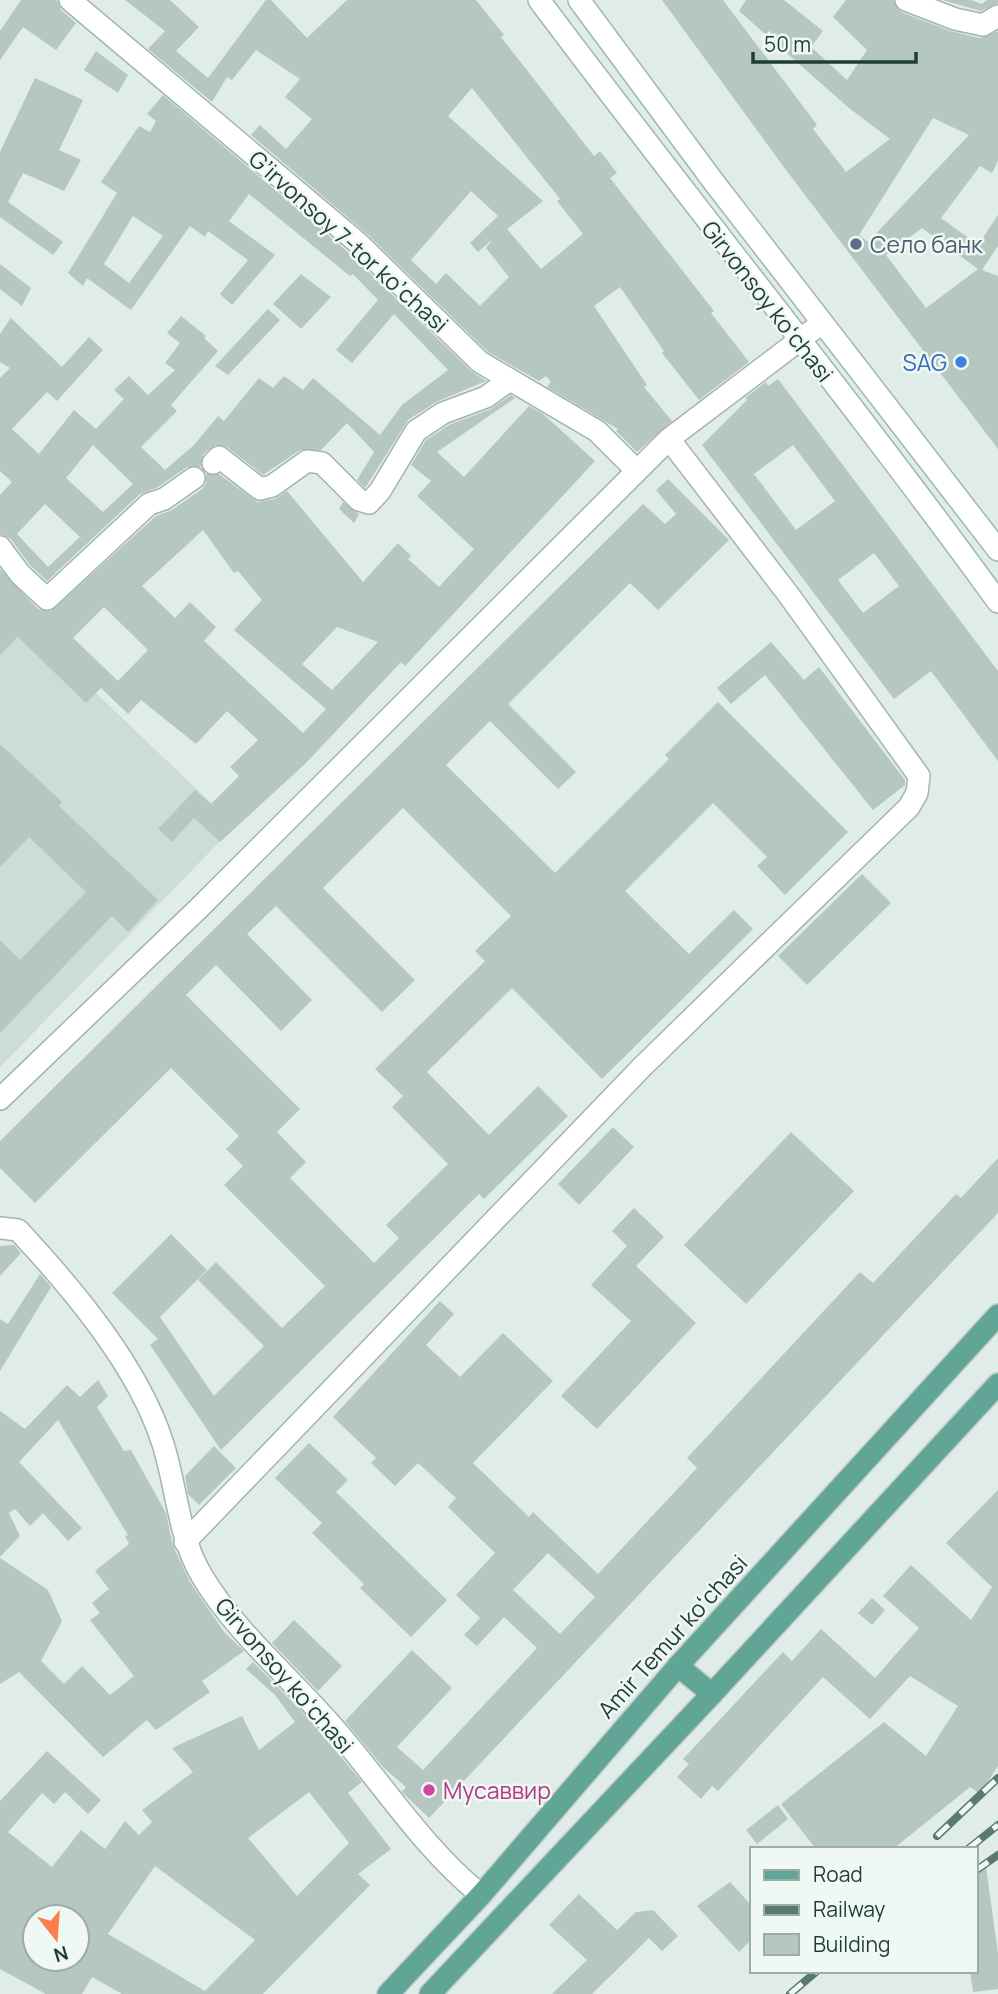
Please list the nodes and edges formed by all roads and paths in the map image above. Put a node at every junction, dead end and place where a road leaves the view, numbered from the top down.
1 (70, 0) edge
2 (539, 0) edge
3 (579, 0) edge
4 (906, 0) edge
5 (998, 16) edge
6 (822, 323) junction
7 (798, 340) junction
8 (508, 381) junction
9 (668, 439) junction
10 (212, 463) dead end
11 (636, 470) junction
12 (194, 478) dead end
13 (0, 548) edge
14 (998, 551) edge
15 (998, 602) edge
16 (0, 1099) edge
17 (0, 1211) edge
18 (9, 1229) edge
19 (998, 1315) edge
20 (998, 1384) edge
21 (185, 1542) junction
22 (678, 1666) junction
23 (712, 1695) junction
24 (481, 1895) junction
25 (388, 1994) edge
26 (430, 1994) edge

1 - 8 street, Gʼirvonsoy 7-tor koʼchasi
2 - 7 street, Girvonsoy koʻchasi
3 - 6 street, Girvonsoy koʻchasi
4 - 5 street
6 - 7 street
6 - 14 street, Girvonsoy koʻchasi
7 - 9 street
7 - 15 street, Girvonsoy koʻchasi
8 - 10 street
8 - 11 street, Gʼirvonsoy 7-tor koʼchasi
9 - 11 street
9 - 21 street
11 - 16 street
12 - 13 street
17 - 18 street, Girvonsoy koʻchasi
18 - 21 street, Girvonsoy koʻchasi
19 - 22 main road, Amir Temur koʻchasi
20 - 23 main road
21 - 24 street, Girvonsoy koʻchasi
22 - 23 main road
22 - 24 main road, Amir Temur koʻchasi
23 - 26 main road
24 - 25 main road, Amir Temur koʻchasi

